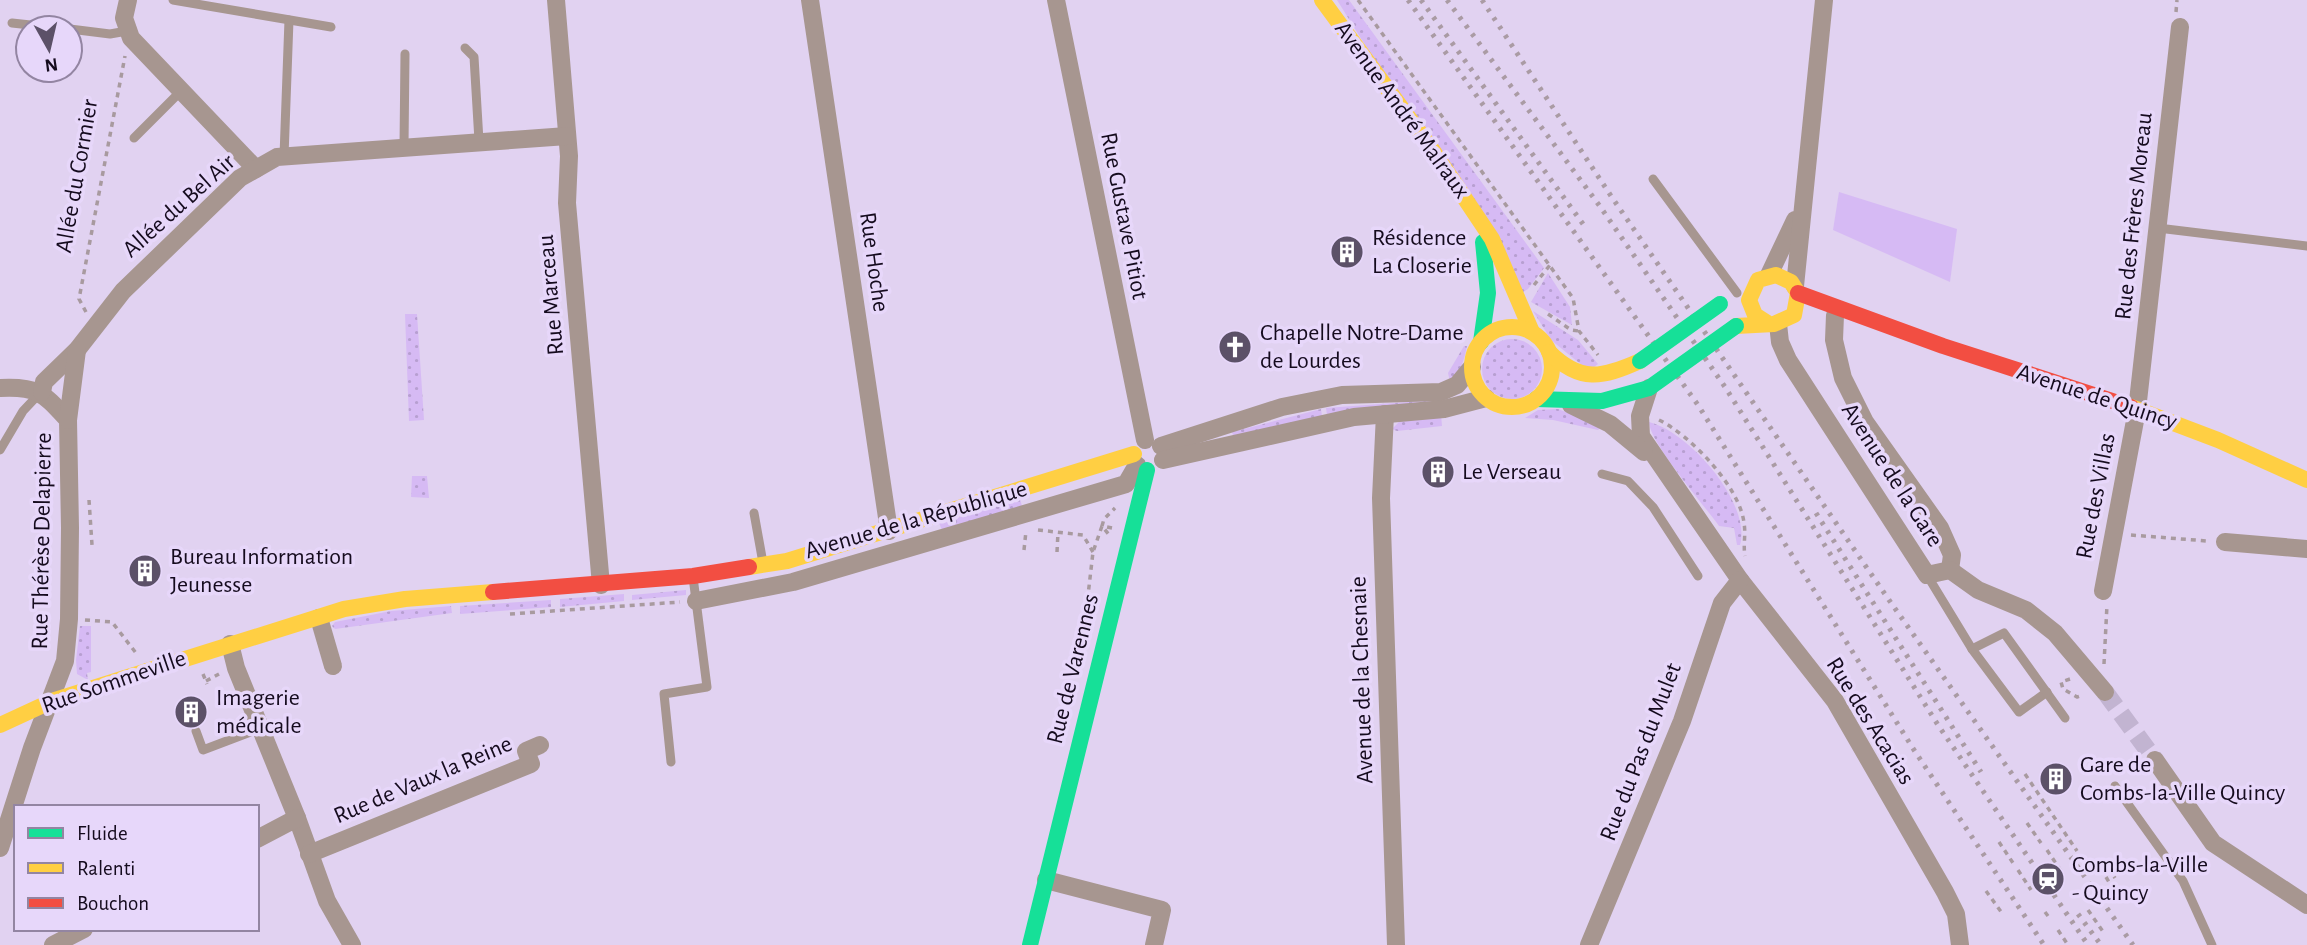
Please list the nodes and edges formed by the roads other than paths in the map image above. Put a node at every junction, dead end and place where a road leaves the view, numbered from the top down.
1 (128, 0) edge
2 (173, 0) edge
3 (556, 0) edge
4 (810, 0) edge
5 (1056, 0) edge
6 (1322, 0) edge
7 (1824, 0) edge
8 (289, 20) junction
9 (331, 27) dead end
10 (2180, 27) dead end
11 (84, 31) edge
12 (127, 31) junction
13 (465, 48) dead end
14 (405, 54) dead end
15 (181, 91) junction
16 (567, 136) junction
17 (134, 138) dead end
18 (479, 141) junction
19 (404, 146) junction
20 (284, 156) junction
21 (256, 169) junction
22 (1653, 179) dead end
23 (1801, 207) junction
24 (1480, 221) junction
25 (2158, 228) junction
26 (2307, 246) edge
27 (1762, 280) junction
28 (1797, 289) junction
29 (1737, 293) junction
30 (1794, 315) junction
31 (1835, 315) junction
32 (1773, 324) junction
33 (1882, 325) junction
34 (1532, 332) junction
35 (1480, 342) junction
36 (77, 350) junction
37 (1549, 352) junction
38 (1472, 367) junction
39 (0, 388) edge
40 (1649, 388) junction
41 (42, 392) junction
42 (1486, 398) junction
43 (1535, 399) junction
44 (1555, 400) junction
45 (2137, 410) junction
46 (1385, 414) junction
47 (68, 420) junction
48 (0, 450) edge
49 (1148, 456) junction
50 (1661, 469) junction
51 (1602, 474) dead end
52 (2307, 480) edge
53 (754, 513) dead end
54 (888, 531) junction
55 (2225, 542) road end
56 (2307, 549) edge
57 (764, 565) junction
58 (1950, 570) junction
59 (1927, 575) junction
60 (693, 576) junction
61 (1698, 576) dead end
62 (1740, 580) junction
63 (601, 585) junction
64 (2104, 591) road end
65 (696, 601) junction
66 (319, 618) junction
67 (230, 644) junction
68 (1972, 649) junction
69 (333, 666) dead end
70 (2100, 687) tunnel mouth
71 (2047, 692) junction
72 (52, 701) junction
73 (2065, 718) dead end
74 (0, 725) edge
75 (261, 729) junction
76 (196, 731) dead end
77 (540, 745) dead end
78 (2155, 760) tunnel mouth
79 (671, 762) dead end
80 (2115, 786) dead end
81 (298, 818) junction
82 (259, 838) edge
83 (0, 848) edge
84 (309, 854) junction
85 (1046, 880) junction
86 (2307, 905) edge
87 (80, 931) edge
88 (53, 945) edge
89 (352, 945) edge
90 (1030, 945) edge
91 (1154, 945) edge
92 (1396, 945) edge
93 (1589, 945) edge
94 (1960, 945) edge
95 (2212, 945) edge

1 - 12 street
2 - 8 lane
3 - 16 street, Rue Marceau
4 - 54 street, Rue Hoche
5 - 49 street, Rue Gustave Pitiot
6 - 24 main road, Avenue André Malraux
7 - 23 street
8 - 9 lane
8 - 20 lane
10 - 25 street, Rue des Frères Moreau
11 - 12 lane
12 - 15 street
13 - 18 lane
14 - 19 lane
15 - 17 lane
15 - 21 street
16 - 18 street, Allée du Bel Air
16 - 63 street, Rue Marceau
18 - 19 street, Allée du Bel Air
19 - 20 street, Allée du Bel Air
20 - 21 street, Allée du Bel Air
21 - 36 street, Allée du Bel Air
22 - 29 lane
23 - 27 street
23 - 28 street
24 - 34 main road, Avenue André Malraux
24 - 35 main road
25 - 26 lane
25 - 45 street, Rue des Frères Moreau
27 - 28 main road
27 - 29 main road
27 - 32 main road
28 - 30 main road
28 - 33 main road, Avenue de Quincy
29 - 37 main road, bridge
30 - 31 main road, Avenue de Quincy
30 - 32 main road
31 - 33 main road, Avenue de Quincy
31 - 58 street
32 - 40 main road, bridge
32 - 59 street, Avenue de la Gare
33 - 45 main road, Avenue de Quincy
34 - 35 main road
34 - 37 main road
35 - 38 main road
36 - 41 street, Allée du Bel Air
36 - 47 street, Rue Thérèse Delapierre
37 - 43 main road
38 - 42 main road
38 - 49 street, Avenue de la République
39 - 41 street
40 - 44 main road
40 - 50 street, Rue des Acacias
41 - 47 street, Rue Thérèse Delapierre
41 - 48 lane
42 - 43 main road
42 - 46 street, Avenue de la République
43 - 44 main road
44 - 50 street, Rue des Acacias
45 - 52 main road, Avenue de Quincy
45 - 64 street, Rue des Villas
46 - 49 street, Avenue de la République
46 - 92 street, Avenue de la Chesnaie
47 - 72 street, Rue Thérèse Delapierre
49 - 54 main road, Avenue de la République
49 - 65 street, Avenue de la République
49 - 85 main road, Rue de Varennes
50 - 62 street, Rue des Acacias
51 - 61 lane
53 - 57 lane
54 - 57 main road, Avenue de la République
55 - 56 street
57 - 60 main road, Avenue de la République
58 - 59 street
58 - 70 street
59 - 68 lane, Avenue de la Gare
60 - 63 main road, Avenue de la République
60 - 65 lane
62 - 93 street, Rue du Pas du Mulet
62 - 94 street, Rue des Acacias
63 - 66 main road, Avenue de la République
65 - 79 lane
66 - 67 main road, Avenue de la République
66 - 69 street
67 - 72 main road, Rue Sommeville
67 - 75 street, Rue de Vaux la Reine
68 - 71 lane
68 - 71 lane, Avenue de la Gare
71 - 73 lane
72 - 74 main road, Rue Sommeville
72 - 83 street, Rue Thérèse Delapierre
75 - 76 lane
75 - 81 street, Rue de Vaux la Reine
77 - 84 street, Rue de Vaux la Reine
78 - 86 street
80 - 95 lane
81 - 82 street
81 - 84 street, Rue de Vaux la Reine
84 - 89 street, Rue de Vaux la Reine
85 - 90 main road, Rue de Varennes
85 - 91 street
87 - 88 street

